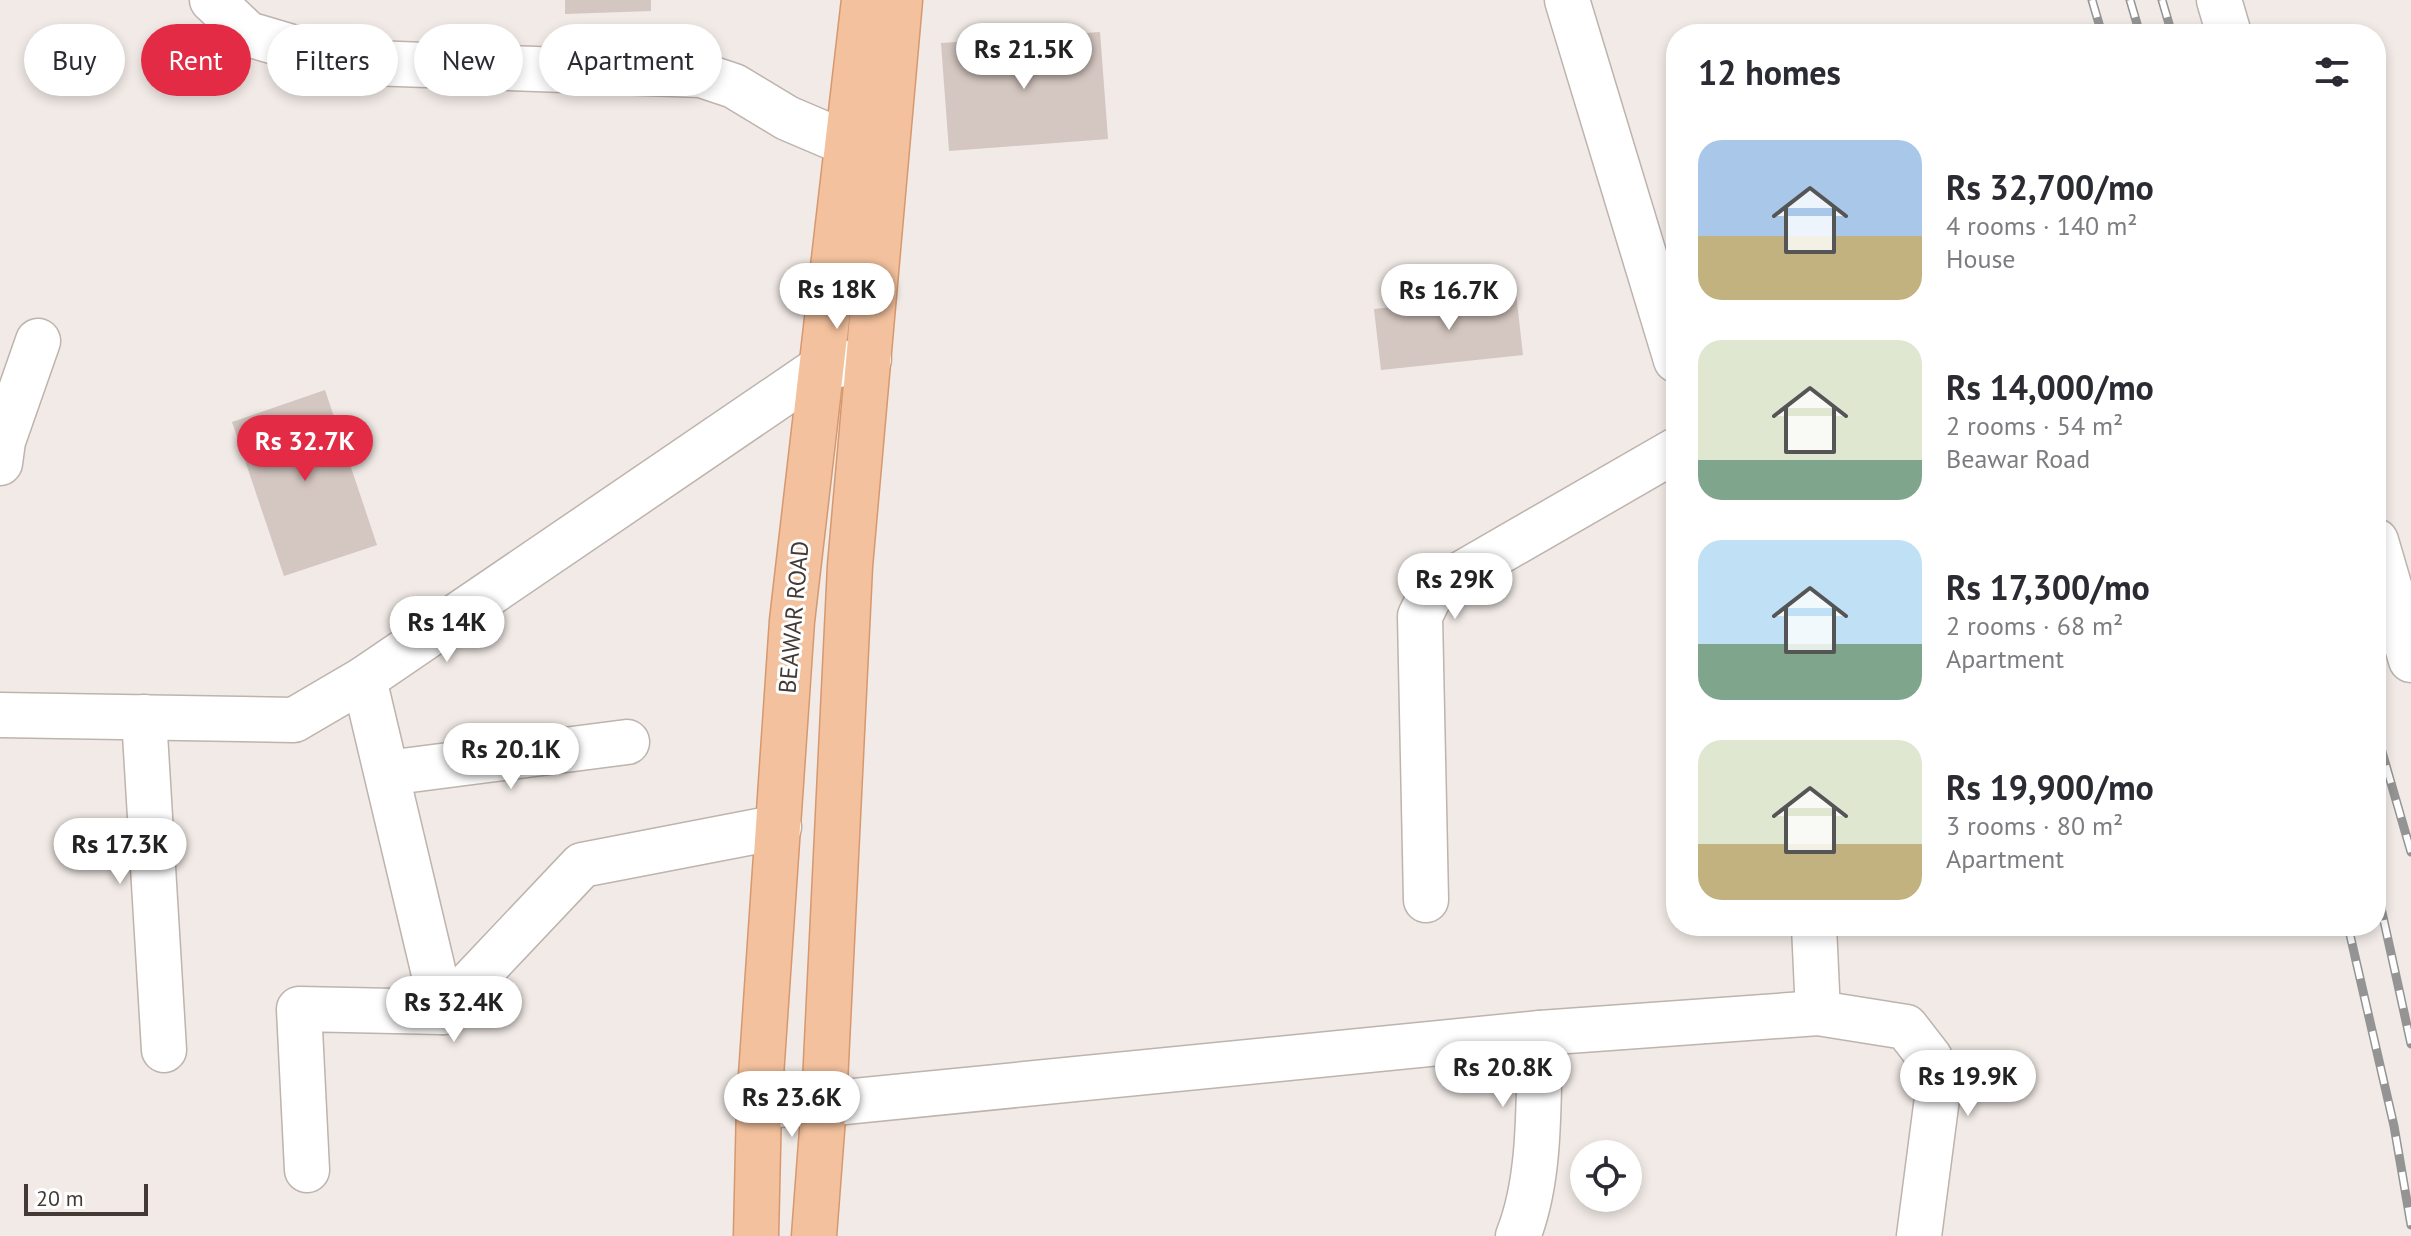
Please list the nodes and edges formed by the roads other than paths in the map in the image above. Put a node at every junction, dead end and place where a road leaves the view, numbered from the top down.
1 (212, 0) edge
2 (1567, 0) edge
3 (2219, 0) edge
4 (888, 3) edge
5 (2226, 24) edge
6 (867, 152) junction
7 (1666, 327) edge
8 (38, 341) dead end
9 (869, 359) junction
10 (819, 369) junction
11 (1666, 456) edge
12 (0, 463) edge
13 (2386, 575) edge
14 (2411, 660) edge
15 (364, 679) junction
16 (0, 715) edge
17 (144, 717) junction
18 (627, 742) dead end
19 (387, 773) junction
20 (779, 827) junction
21 (1426, 900) dead end
22 (1814, 936) edge
23 (443, 1012) junction
24 (1818, 1013) junction
25 (1540, 1033) junction
26 (164, 1050) dead end
27 (824, 1104) junction
28 (759, 1105) junction
29 (307, 1170) dead end
30 (756, 1236) edge
31 (814, 1236) edge
32 (1518, 1236) edge
33 (1919, 1236) edge

1 - 6 street
2 - 7 street
3 - 5 street
4 - 6 main road, BEAWAR ROAD
6 - 9 main road, BEAWAR ROAD
6 - 10 main road, BEAWAR ROAD
8 - 12 street
9 - 10 street
9 - 27 main road, BEAWAR ROAD
10 - 15 street
10 - 20 main road, BEAWAR ROAD
11 - 21 street
13 - 14 street
15 - 17 street
15 - 19 street
16 - 17 street
17 - 26 street
18 - 19 street
19 - 23 street
20 - 23 street
20 - 28 main road, BEAWAR ROAD
22 - 24 street
23 - 29 street
24 - 25 street
24 - 33 street
25 - 27 street
25 - 32 street
27 - 28 street
27 - 31 main road, BEAWAR ROAD
28 - 30 main road, BEAWAR ROAD

